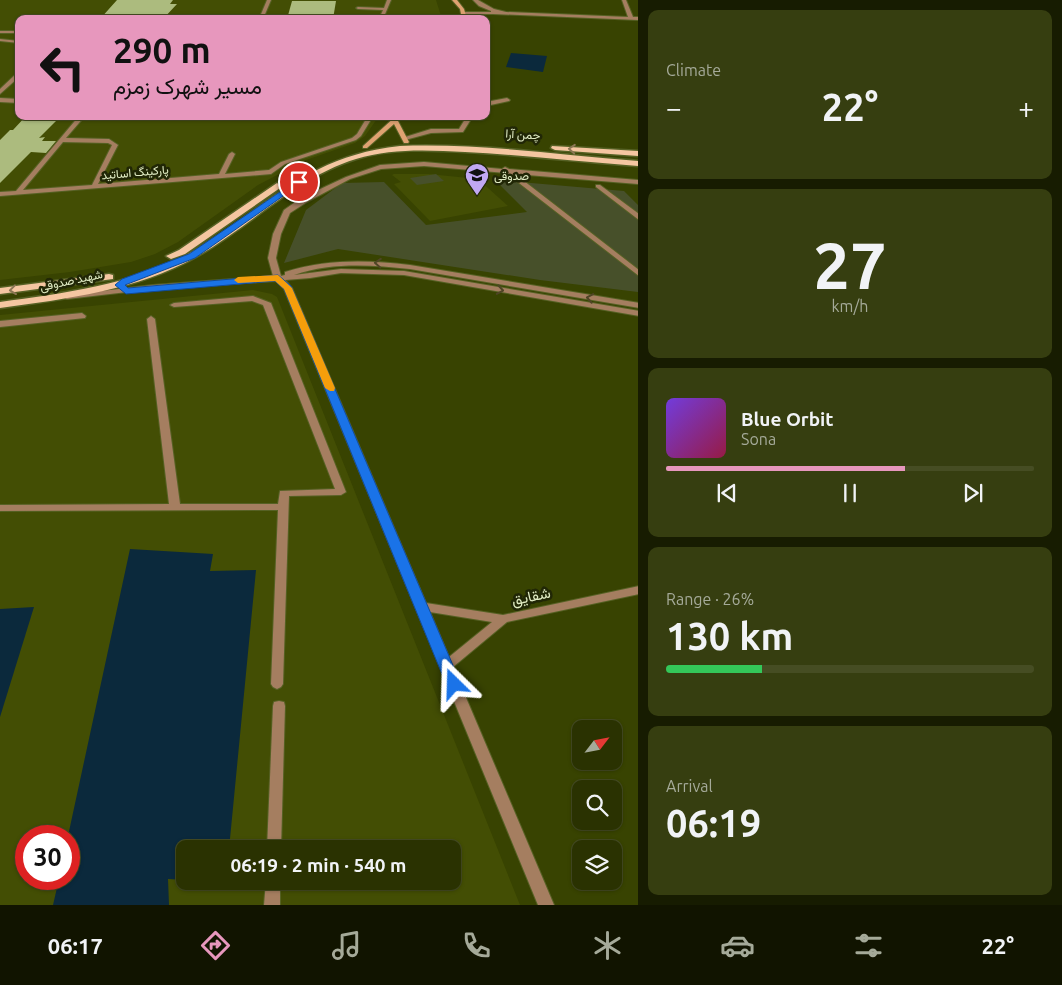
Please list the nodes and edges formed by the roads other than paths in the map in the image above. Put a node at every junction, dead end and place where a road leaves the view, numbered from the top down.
1 (269, 0) edge
2 (389, 0) edge
3 (454, 0) edge
4 (475, 0) edge
5 (624, 0) edge
6 (358, 8) dead end
7 (385, 10) junction
8 (498, 12) junction
9 (464, 14) edge
10 (638, 14) edge
11 (263, 15) edge
12 (383, 15) edge
13 (630, 16) junction
14 (638, 19) edge
15 (0, 32) edge
16 (15, 32) edge
17 (0, 40) edge
18 (15, 42) edge
19 (15, 78) edge
20 (0, 92) edge
21 (0, 100) edge
22 (507, 100) dead end
23 (15, 101) edge
24 (490, 103) edge
25 (79, 120) edge
26 (368, 120) edge
27 (397, 120) edge
28 (398, 120) edge
29 (468, 120) edge
30 (62, 140) junction
31 (408, 143) junction
32 (365, 147) junction
33 (602, 151) junction
34 (232, 154) dead end
35 (638, 154) edge
36 (600, 161) junction
37 (638, 164) edge
38 (505, 169) junction
39 (220, 176) junction
40 (638, 182) edge
41 (94, 186) junction
42 (598, 186) dead end
43 (18, 192) junction
44 (0, 194) edge
45 (638, 218) edge
46 (638, 274) edge
47 (278, 278) junction
48 (126, 286) junction
49 (0, 291) edge
50 (0, 305) edge
51 (174, 306) dead end
52 (638, 306) edge
53 (638, 314) edge
54 (82, 316) dead end
55 (151, 319) dead end
56 (0, 324) edge
57 (175, 507) junction
58 (284, 507) junction
59 (0, 508) edge
60 (638, 590) edge
61 (422, 607) junction
62 (503, 619) junction
63 (446, 666) junction
64 (277, 684) dead end
65 (279, 706) dead end
66 (274, 840) edge
67 (272, 890) edge
68 (272, 905) edge
69 (546, 905) edge

1 - 11 lane
2 - 7 lane
3 - 9 main road
4 - 8 street
5 - 13 street
6 - 7 lane
7 - 12 lane
8 - 9 lane
8 - 13 street
10 - 13 street
13 - 14 street
15 - 16 lane
17 - 18 lane
19 - 20 lane
21 - 23 lane
22 - 24 lane
25 - 30 lane
26 - 39 lane, پارکینگ اساتید
27 - 32 main road
28 - 31 main road
29 - 31 lane
30 - 41 lane
30 - 43 lane
31 - 32 main road, شهید صدوقی
33 -> 31 main road, چمن آرا
31 - 36 main road, چمن آرا
31 - 48 main road, شهید صدوقی
32 -> 49 main road, شهید صدوقی
33 - 35 main road, چمن آرا
33 - 36 main road
34 - 39 lane
36 - 37 main road, چمن آرا
38 - 40 street
38 - 46 street
38 - 47 street
39 - 41 lane, پارکینگ اساتید
41 - 43 lane, پارکینگ اساتید
42 - 45 street
43 - 44 lane, پارکینگ اساتید
47 - 48 street
52 -> 47 street
47 -> 53 street
47 - 61 street
48 - 50 main road, شهید صدوقی
51 - 58 street
54 - 56 street
55 - 57 street
57 - 58 street
57 - 59 street
58 - 64 street
60 - 62 street, شقایق
61 - 62 street
61 - 63 street
62 - 63 street, شقایق
63 - 69 street
65 - 66 street
67 - 68 street

